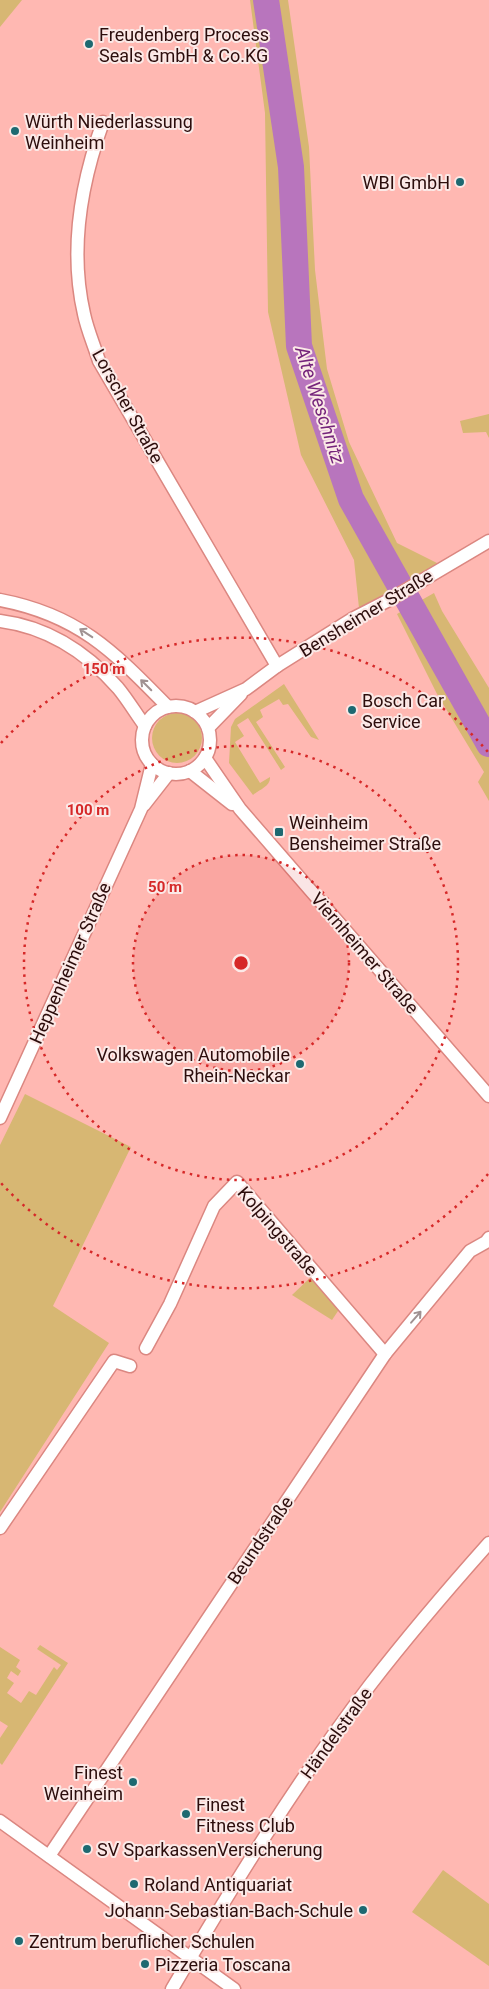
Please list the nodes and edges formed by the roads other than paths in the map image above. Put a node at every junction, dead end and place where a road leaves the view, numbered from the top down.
1 (103, 122) dead end
2 (489, 541) edge
3 (0, 600) edge
4 (0, 621) edge
5 (277, 666) junction
6 (246, 689) junction
7 (168, 707) junction
8 (195, 712) junction
9 (145, 726) junction
10 (208, 728) junction
11 (205, 758) junction
12 (152, 764) junction
13 (190, 771) junction
14 (169, 773) junction
15 (141, 809) junction
16 (240, 810) junction
17 (489, 1096) edge
18 (0, 1118) edge
19 (489, 1238) edge
20 (146, 1348) dead end
21 (385, 1354) junction
22 (130, 1366) dead end
23 (0, 1528) edge
24 (489, 1543) edge
25 (0, 1821) edge
26 (49, 1856) junction
27 (190, 1957) junction
28 (172, 1989) edge
29 (234, 1989) edge

1 - 5 street, Lorscher Straße
2 - 5 street, Bensheimer Straße
7 -> 3 street
4 - 9 street
5 - 6 street, Bensheimer Straße
6 - 8 street, Bensheimer Straße
6 - 10 street, Bensheimer Straße
7 - 8 street
7 - 9 street
8 - 10 street
9 - 12 street
10 - 11 street
11 - 13 street
11 - 16 street, Viernheimer Straße
12 - 14 street
12 - 15 street, Heppenheimer Straße
13 - 14 street
13 - 16 street, Viernheimer Straße
14 - 15 street, Heppenheimer Straße
15 - 18 street, Heppenheimer Straße
16 - 17 street, Viernheimer Straße
21 -> 19 street, Beundstraße
20 - 21 street, Kolpingstraße
21 - 26 street, Beundstraße
22 - 23 street
24 - 27 street, Händelstraße
25 - 26 street
26 - 27 street
27 - 28 street, Händelstraße
27 - 29 street

